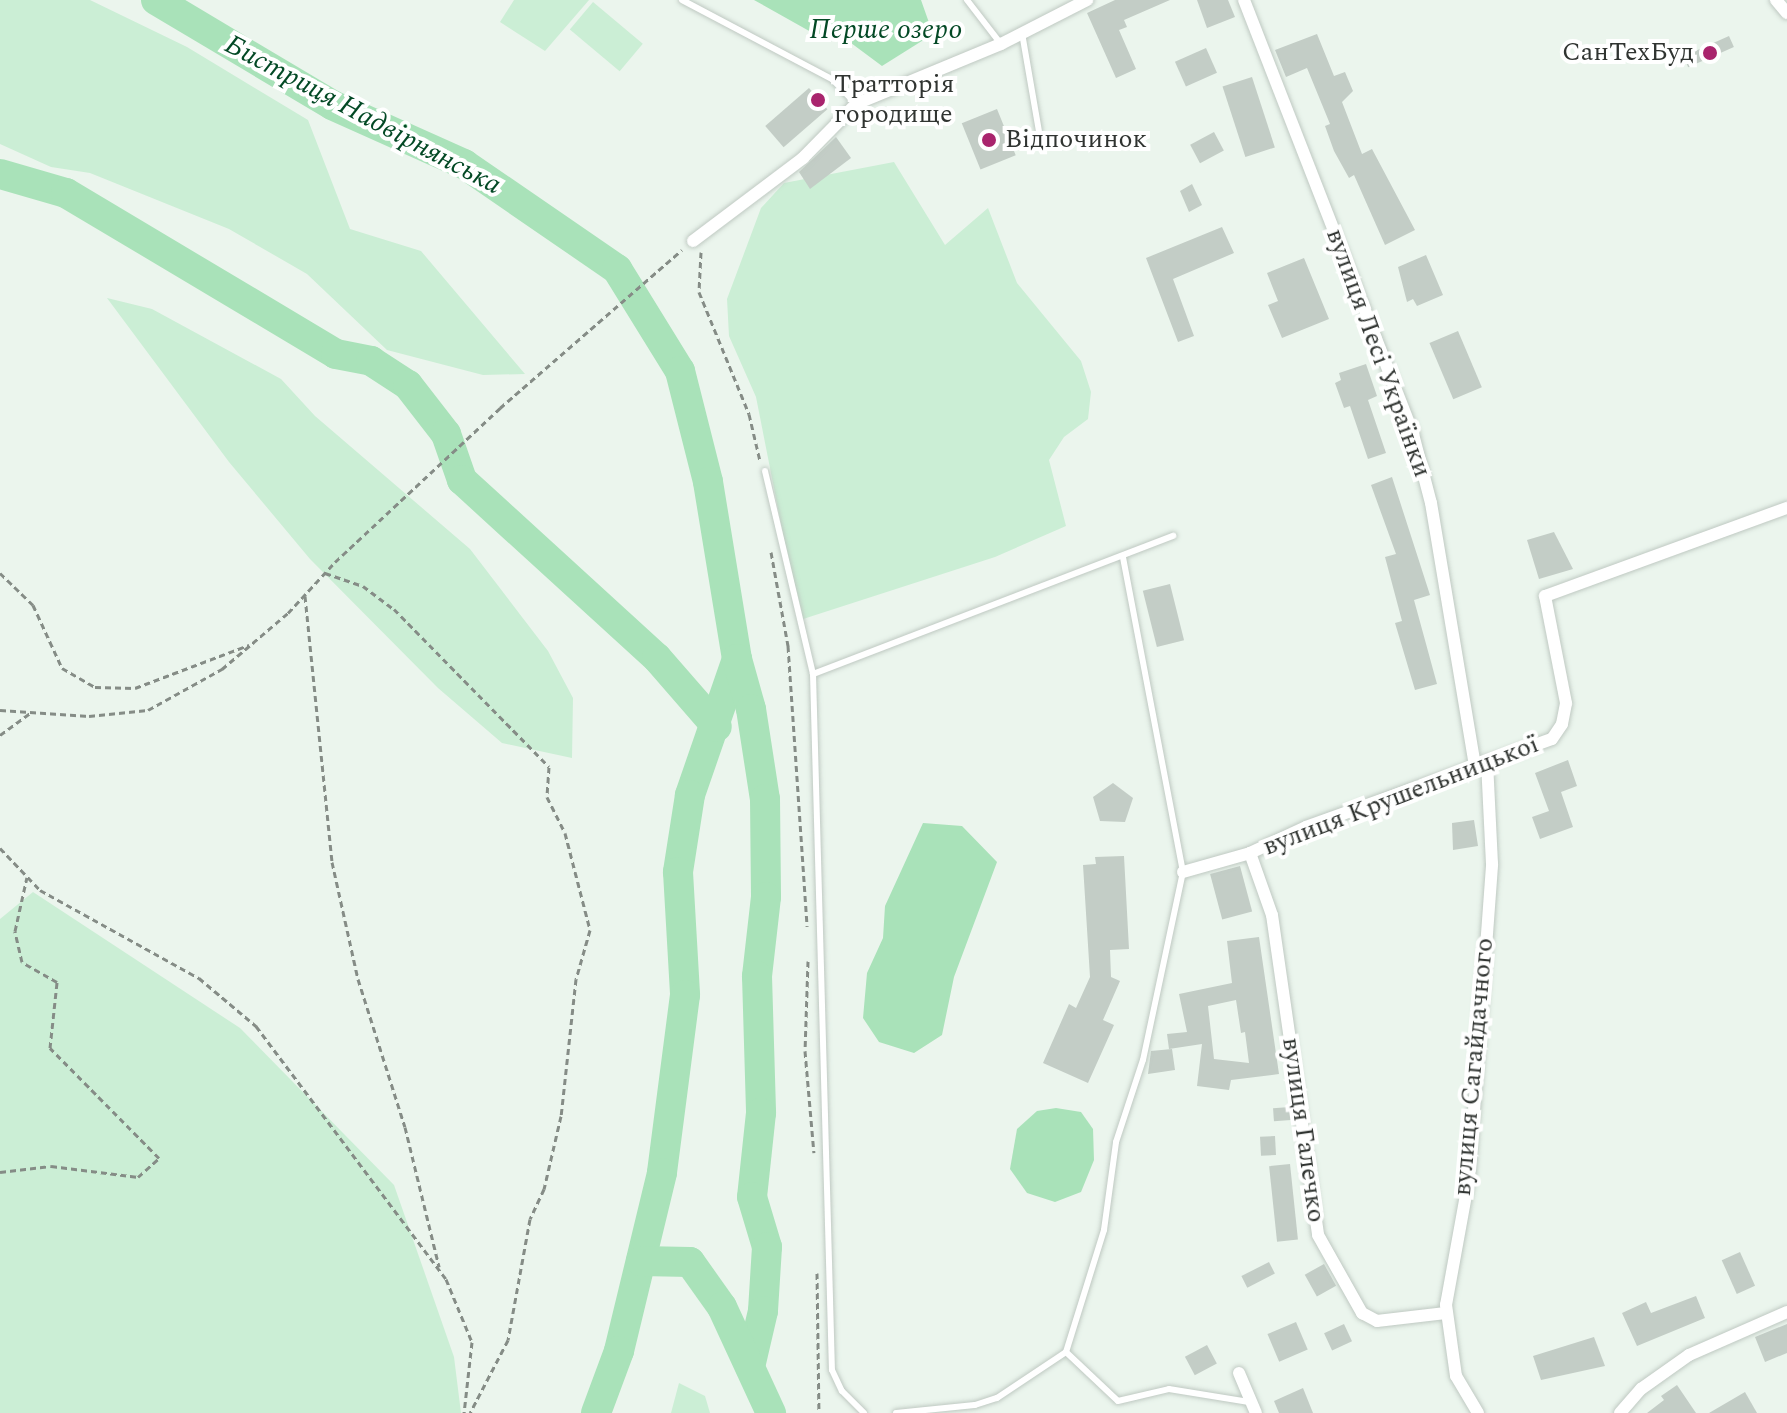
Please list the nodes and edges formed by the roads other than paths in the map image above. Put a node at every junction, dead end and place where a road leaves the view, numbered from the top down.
1 (682, 0) edge
2 (967, 0) edge
3 (1087, 0) edge
4 (1244, 0) edge
5 (1776, 0) edge
6 (1787, 13) edge
7 (1022, 33) junction
8 (1001, 44) junction
9 (856, 104) junction
10 (1039, 131) dead end
11 (697, 241) road end
12 (763, 470) road end
13 (1787, 508) edge
14 (1173, 536) dead end
15 (1123, 558) junction
16 (813, 674) junction
17 (1481, 763) junction
18 (1250, 853) junction
19 (1183, 872) junction
20 (1787, 1312) edge
21 (1446, 1313) junction
22 (1066, 1352) junction
23 (1239, 1373) dead end
24 (1254, 1408) edge
25 (864, 1413) edge
26 (896, 1413) edge
27 (1478, 1413) edge
28 (1620, 1413) edge

1 - 9 lane
2 - 8 lane
3 - 7 street
4 - 17 street, вулиця Лесі Українки
5 - 6 street
7 - 8 street
7 - 10 lane
8 - 9 street
9 - 11 street
12 - 16 lane
13 - 17 street, вулиця Крушельницької
14 - 15 lane
15 - 16 lane
15 - 19 lane
16 - 25 lane
17 - 18 street, вулиця Крушельницької
17 - 21 street, вулиця Сагайдачного
18 - 19 street, вулиця Крушельницької
18 - 21 street, вулиця Галечко
19 - 22 lane
20 - 28 street
21 - 27 street, вулиця Сагайдачного
22 - 24 lane
22 - 26 lane
23 - 24 street

